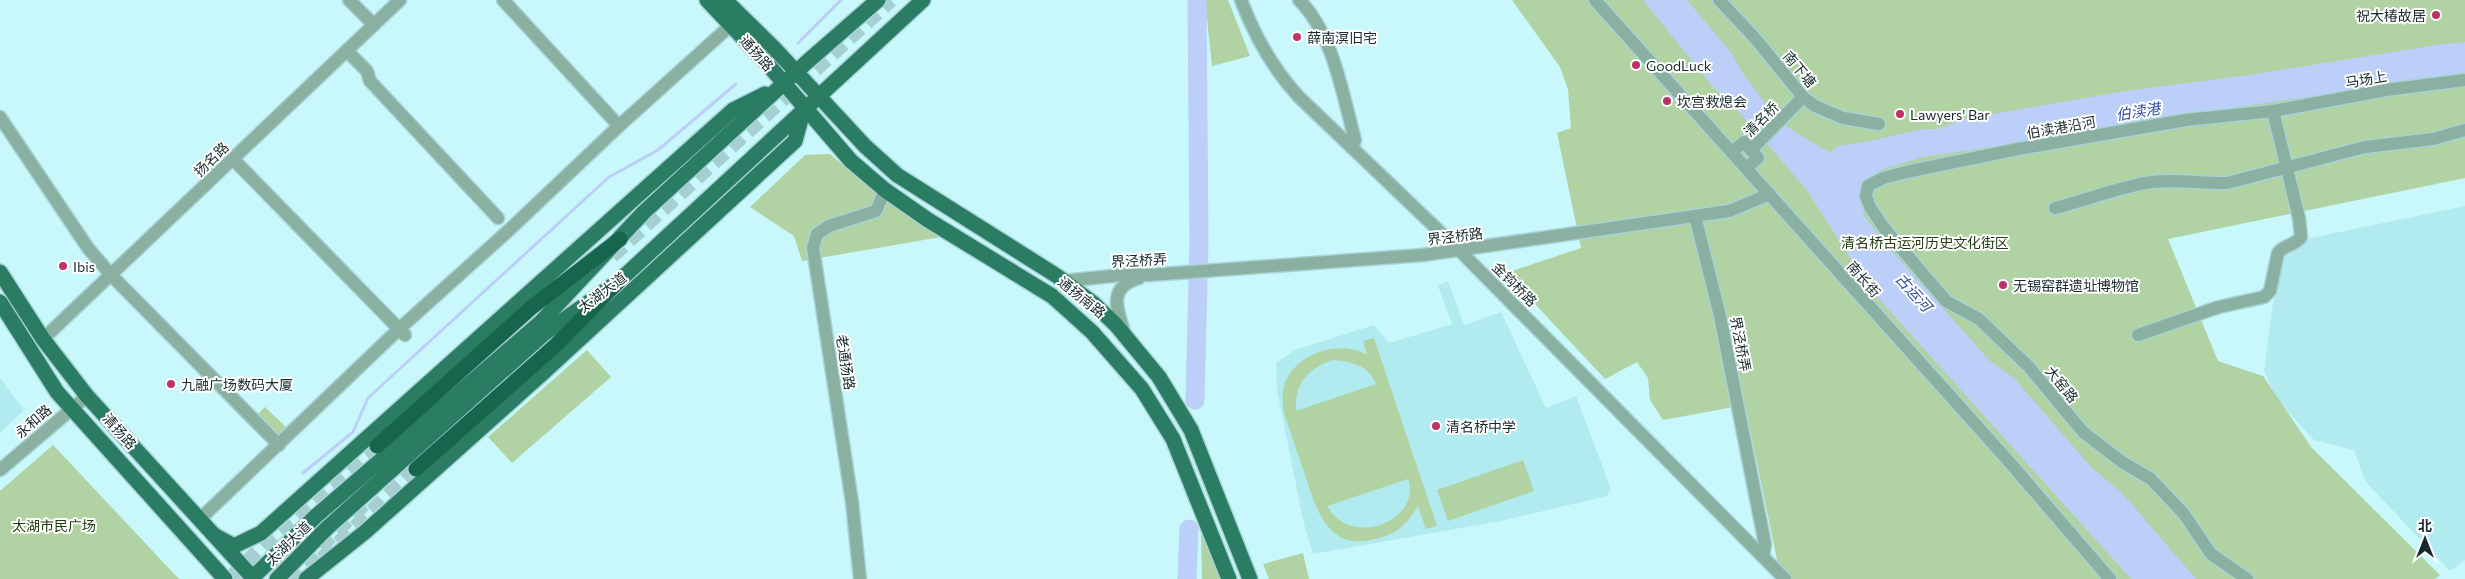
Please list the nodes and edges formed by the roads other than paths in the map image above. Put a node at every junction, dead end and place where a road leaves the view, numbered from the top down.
1 (349, 0) edge
2 (400, 0) edge
3 (503, 0) edge
4 (707, 0) edge
5 (725, 0) edge
6 (878, 0) edge
7 (922, 0) edge
8 (1241, 0) edge
9 (1300, 0) edge
10 (1596, 0) edge
11 (1719, 0) edge
12 (374, 25) junction
13 (731, 25) junction
14 (347, 51) junction
15 (796, 72) junction
16 (2465, 80) edge
17 (783, 84) junction
18 (818, 96) junction
19 (1803, 97) junction
20 (804, 108) junction
21 (2273, 111) junction
22 (0, 116) edge
23 (1879, 124) dead end
24 (619, 126) junction
25 (2465, 130) edge
26 (1352, 148) junction
27 (1751, 150) junction
28 (1732, 152) junction
29 (233, 159) junction
30 (2286, 167) junction
31 (1746, 168) junction
32 (884, 190) junction
33 (1770, 194) junction
34 (1866, 196) joint
35 (2056, 208) dead end
36 (644, 212) junction
37 (1695, 216) junction
38 (498, 218) dead end
39 (620, 239) junction
40 (1460, 251) junction
41 (558, 266) junction
42 (1216, 270) joint
43 (0, 272) edge
44 (111, 276) junction
45 (1149, 276) junction
46 (618, 281) junction
47 (1064, 282) junction
48 (0, 302) edge
49 (402, 332) junction
50 (2138, 335) dead end
51 (1125, 336) junction
52 (43, 339) junction
53 (87, 396) junction
54 (70, 409) junction
55 (279, 445) junction
56 (377, 446) tunnel mouth
57 (416, 469) tunnel mouth
58 (0, 470) edge
59 (200, 519) junction
60 (214, 535) junction
61 (1763, 557) junction
62 (253, 578) edge
63 (225, 579) edge
64 (277, 579) edge
65 (306, 579) edge
66 (860, 579) edge
67 (1229, 579) edge
68 (1250, 579) edge
69 (1785, 579) edge
70 (2110, 579) edge
71 (2247, 579) edge

1 - 12 street
2 - 12 street, 扬名路
3 - 24 street
4 - 13 main road, 通扬路
5 - 15 main road, 通扬路
6 - 15 main road, 太湖大道
7 - 18 main road, 太湖大道
8 - 26 street, 金钩桥路
9 - 26 street
10 - 28 street, 南长街
11 - 19 street, 南下塘
12 - 14 street, 扬名路
13 - 17 main road, 通扬路
13 - 24 street
14 - 29 street, 扬名路
14 - 38 street
15 - 17 main road, 太湖大道
15 - 18 main road, 通扬路
16 - 21 street, 马场上
17 - 20 main road, 通扬路
17 - 36 main road, 太湖大道
17 - 41 main road
18 - 20 main road, 太湖大道
18 - 47 main road, 通扬南路
19 - 23 street, 南下塘
19 - 27 street, 清名桥
20 - 32 main road, 通扬南路
20 - 46 main road, 太湖大道
20 - 65 main road
21 - 30 street
21 - 34 street, 伯渎港沿河
22 - 44 street
24 - 49 street
25 - 30 street
26 - 40 street, 金钩桥路
27 - 28 street
27 - 31 street
28 - 31 street, 南长街
29 - 44 street, 扬名路
29 - 49 street
30 - 35 street
30 - 50 street
31 - 33 street, 南长街
32 - 66 street, 老通扬路
32 - 67 main road, 通扬南路
33 - 37 street
33 - 70 street, 南长街
34 - 71 street, 大窑路
36 - 39 main road, 太湖大道
36 - 41 main road
37 - 40 street, 界泾桥路
37 - 61 street, 界泾桥弄
39 - 56 highway
39 - 62 main road, 太湖大道
40 - 42 street, 界泾桥路
40 - 61 street, 金钩桥路
41 - 60 main road
42 - 45 street, 界泾桥弄
43 - 52 main road, 清扬路
44 - 52 street, 扬名路
44 - 55 street
45 - 47 street, 界泾桥弄
45 - 51 street
46 - 57 highway
46 - 64 main road, 太湖大道
47 - 51 main road, 通扬南路
48 - 54 main road, 清扬路
49 - 55 street
51 - 68 main road, 通扬南路
52 - 53 main road, 清扬路
53 - 54 street, 永和路
53 - 59 main road, 清扬路
54 - 58 street, 永和路
54 - 63 main road, 清扬路
55 - 59 street
59 - 60 main road, 清扬路
60 - 62 main road, 清扬路
61 - 69 street, 金钩桥路

